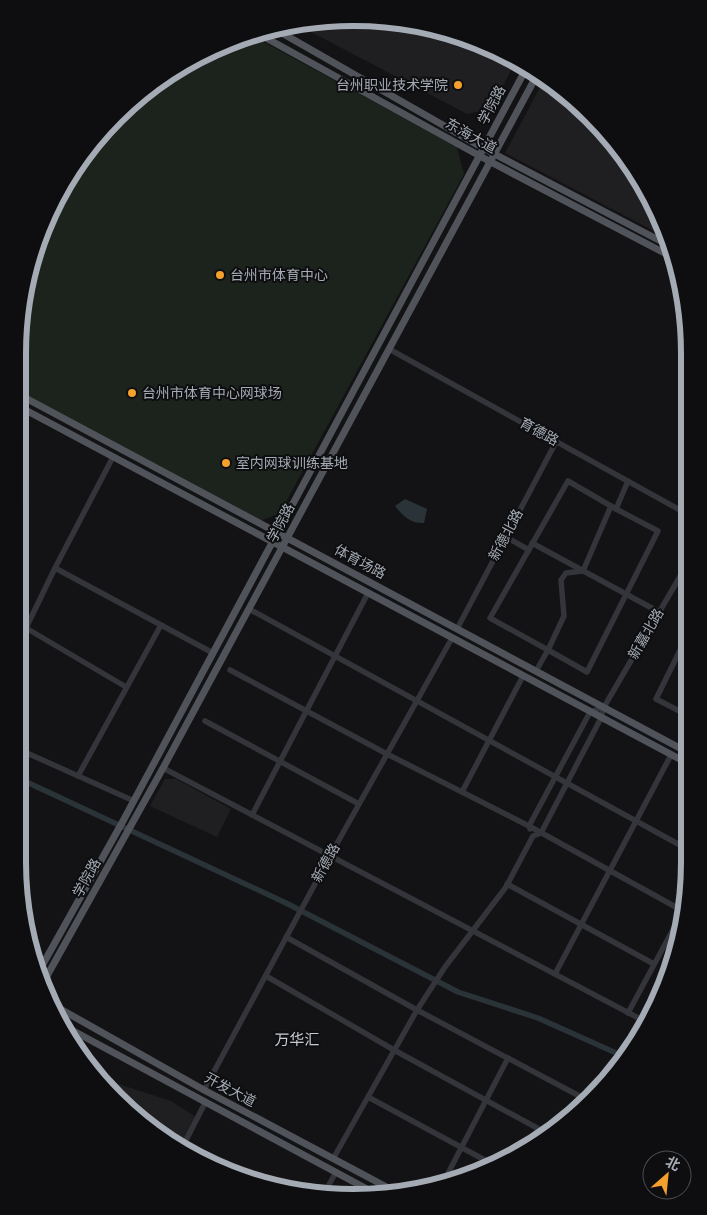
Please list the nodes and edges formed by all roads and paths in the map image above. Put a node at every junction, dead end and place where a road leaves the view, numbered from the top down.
1 (284, 34) edge
2 (266, 38) edge
3 (523, 74) edge
4 (534, 80) edge
5 (483, 148) junction
6 (494, 154) junction
7 (480, 156) junction
8 (489, 161) junction
9 (659, 238) edge
10 (665, 253) edge
11 (388, 349) junction
12 (26, 398) edge
13 (26, 410) edge
14 (556, 442) junction
15 (113, 457) junction
16 (628, 481) junction
17 (613, 507) junction
18 (681, 511) edge
19 (278, 533) junction
20 (288, 537) junction
21 (506, 537) junction
22 (273, 542) junction
23 (532, 544) junction
24 (282, 547) junction
25 (528, 550) junction
26 (55, 568) junction
27 (583, 571) junction
28 (681, 575) edge
29 (368, 593) junction
30 (626, 594) junction
31 (248, 610) junction
32 (660, 612) junction
33 (161, 625) junction
34 (26, 628) joint
35 (457, 629) junction
36 (452, 638) junction
37 (681, 648) edge
38 (548, 650) junction
39 (213, 653) junction
40 (335, 657) junction
41 (230, 670) dead end
42 (536, 671) junction
43 (523, 676) junction
44 (126, 687) junction
45 (416, 702) junction
46 (604, 707) junction
47 (306, 711) junction
48 (590, 712) junction
49 (681, 712) edge
50 (601, 718) junction
51 (205, 721) dead end
52 (489, 740) junction
53 (681, 748) edge
54 (26, 753) edge
55 (387, 754) junction
56 (671, 755) junction
57 (681, 760) edge
58 (280, 762) junction
59 (163, 768) junction
60 (78, 776) junction
61 (555, 776) junction
62 (567, 783) junction
63 (462, 792) junction
64 (134, 801) junction
65 (359, 804) junction
66 (252, 815) junction
67 (636, 820) junction
68 (529, 826) junction
69 (541, 833) junction
70 (533, 836) junction
71 (681, 845) edge
72 (330, 856) junction
73 (610, 871) junction
74 (507, 884) junction
75 (677, 907) edge
76 (581, 924) junction
77 (673, 928) edge
78 (472, 931) junction
79 (286, 937) junction
80 (654, 964) junction
81 (43, 965) edge
82 (555, 974) junction
83 (47, 976) edge
84 (266, 976) junction
85 (62, 1010) edge
86 (417, 1010) junction
87 (628, 1013) junction
88 (640, 1019) edge
89 (74, 1031) edge
90 (394, 1050) junction
91 (508, 1058) junction
92 (204, 1090) junction
93 (368, 1097) junction
94 (581, 1097) edge
95 (486, 1100) junction
96 (206, 1103) dead end
97 (541, 1130) edge
98 (185, 1142) edge
99 (462, 1147) junction
100 (333, 1159) junction
101 (486, 1161) edge
102 (336, 1172) junction
103 (447, 1175) edge
104 (327, 1187) edge
105 (386, 1187) edge
106 (366, 1188) edge

1 - 5 main road, 东海大道
2 - 7 main road, 东海大道
3 - 5 main road, 学院路
4 - 6 main road, 学院路
5 - 6 main road, 东海大道
5 - 7 main road, 学院路
6 - 8 main road, 学院路
6 - 9 main road, 东海大道
7 - 8 main road, 东海大道
7 - 19 main road, 学院路
8 - 10 main road, 东海大道
8 - 11 main road, 学院路
11 - 14 street, 育德路
11 - 20 main road, 学院路
12 - 19 main road, 体育场路
13 - 15 main road
14 - 16 street, 育德路
14 - 21 street, 新德北路
15 - 22 main road
15 - 26 street
16 - 17 street
16 - 18 street, 育德路
17 - 23 street
17 - 27 street
17 - 30 street
19 - 20 main road, 体育场路
19 - 22 main road, 学院路
20 - 24 main road, 学院路
20 - 35 main road, 体育场路
21 - 25 street
21 - 35 street, 新德北路
22 - 24 main road
22 - 39 main road, 学院路
23 - 25 street
23 - 27 street
24 - 29 main road
24 - 31 main road, 学院路
25 - 38 street
26 - 33 street
26 - 34 street
27 - 30 street
27 - 38 street
28 - 32 street, 新嘉北路
29 - 36 main road
29 - 40 street
30 - 32 street
30 - 38 street
31 - 40 street
31 - 59 main road, 学院路
32 - 46 street, 新嘉北路
33 - 39 street
33 - 44 street
34 - 44 street
35 - 42 main road, 体育场路
36 - 43 main road
36 - 45 street, 新德路
37 - 49 street
38 - 42 street
39 - 64 main road, 学院路
40 - 45 street
40 - 47 street
41 - 47 street
42 - 46 main road, 体育场路
43 - 48 main road
43 - 52 street
44 - 60 street
45 - 52 street
45 - 55 street, 新德路
46 - 48 street
46 - 50 street, 新嘉北路
46 - 53 main road, 体育场路
47 - 55 street
47 - 58 street
48 - 50 main road
48 - 61 street
50 - 56 main road
50 - 62 street, 新嘉北路
51 - 58 street
52 - 61 street
52 - 63 street
54 - 60 street
55 - 63 street
55 - 65 street, 新德路
56 - 57 main road
56 - 67 street
58 - 65 street
58 - 66 street
59 - 66 street
59 - 83 main road, 学院路
60 - 64 street
61 - 62 street
61 - 68 street
62 - 67 street
62 - 69 street, 新嘉北路
63 - 68 street
64 - 81 main road, 学院路
65 - 72 street, 新德路
66 - 72 street
67 - 71 street
67 - 73 street
68 - 69 street
68 - 70 street
69 - 70 street
69 - 73 street
70 - 74 street
72 - 78 street
72 - 79 street, 新德路
73 - 75 street
73 - 76 street
74 - 76 street
74 - 78 street
76 - 80 street
76 - 82 street
77 - 80 street
78 - 82 street
78 - 86 street
79 - 84 street, 新德路
79 - 86 street
80 - 87 street
82 - 87 street
84 - 90 street
84 - 92 street, 新德路
85 - 92 main road, 开发大道
86 - 90 street
86 - 91 street
87 - 88 street
89 - 102 main road, 开发大道
90 - 93 street
90 - 95 street
91 - 94 street
91 - 95 street
92 - 100 main road, 开发大道
93 - 99 street
93 - 100 street
95 - 97 street
95 - 99 street
96 - 98 street
99 - 101 street
99 - 103 street
100 - 105 main road, 开发大道
102 - 104 street
102 - 106 main road, 开发大道

